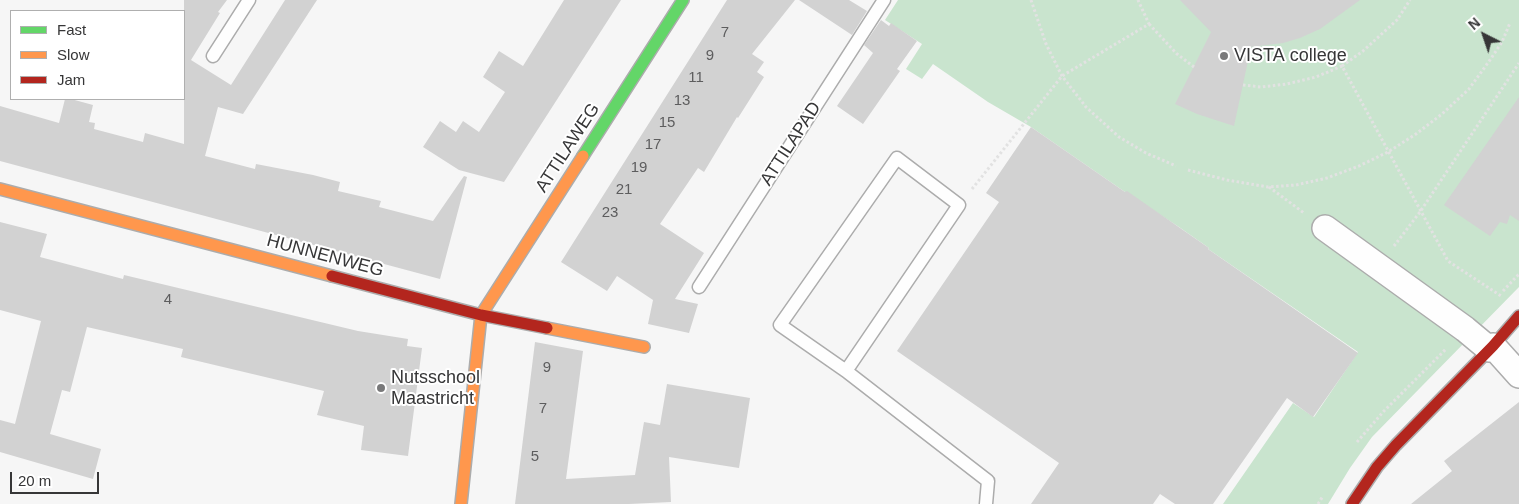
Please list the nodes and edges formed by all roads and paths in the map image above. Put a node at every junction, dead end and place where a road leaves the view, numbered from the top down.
1 (249, 0) edge
2 (683, 0) edge
3 (884, 0) edge
4 (1030, 0) edge
5 (1138, 0) edge
6 (1410, 0) edge
7 (1510, 23) dead end
8 (1149, 24) junction
9 (213, 56) dead end
10 (1519, 64) edge
11 (1342, 66) junction
12 (1194, 67) dead end
13 (1062, 76) junction
14 (1242, 86) dead end
15 (1388, 152) junction
16 (1176, 166) dead end
17 (1188, 170) dead end
18 (1268, 186) junction
19 (0, 189) edge
20 (959, 206) junction
21 (1420, 212) junction
22 (1325, 228) joint
23 (1379, 266) junction
24 (699, 287) dead end
25 (1506, 301) dead end
26 (481, 315) junction
27 (1519, 316) edge
28 (644, 346) dead end
29 (1491, 348) junction
30 (846, 371) junction
31 (1519, 374) edge
32 (461, 504) edge
33 (986, 504) edge
34 (1352, 504) edge

1 - 9 lane
2 - 26 street, ATTILAWEG
3 - 24 lane, ATTILAPAD
4 - 13 path
5 - 8 path
6 - 11 path
7 - 15 path
8 - 12 path
8 - 13 path
10 - 21 path
11 - 14 path
11 - 15 path
13 - 16 path
13 - 20 path
15 - 18 path
15 - 21 path
17 - 18 path
18 - 22 path
19 - 26 street, HUNNENWEG
20 - 30 lane
20 - 30 lane
21 - 23 path
21 - 25 path
22 - 23 street
23 - 29 street
26 - 28 street, HUNNENWEG
26 - 32 street
27 - 29 street
29 - 31 street
29 - 34 street
30 - 33 lane

